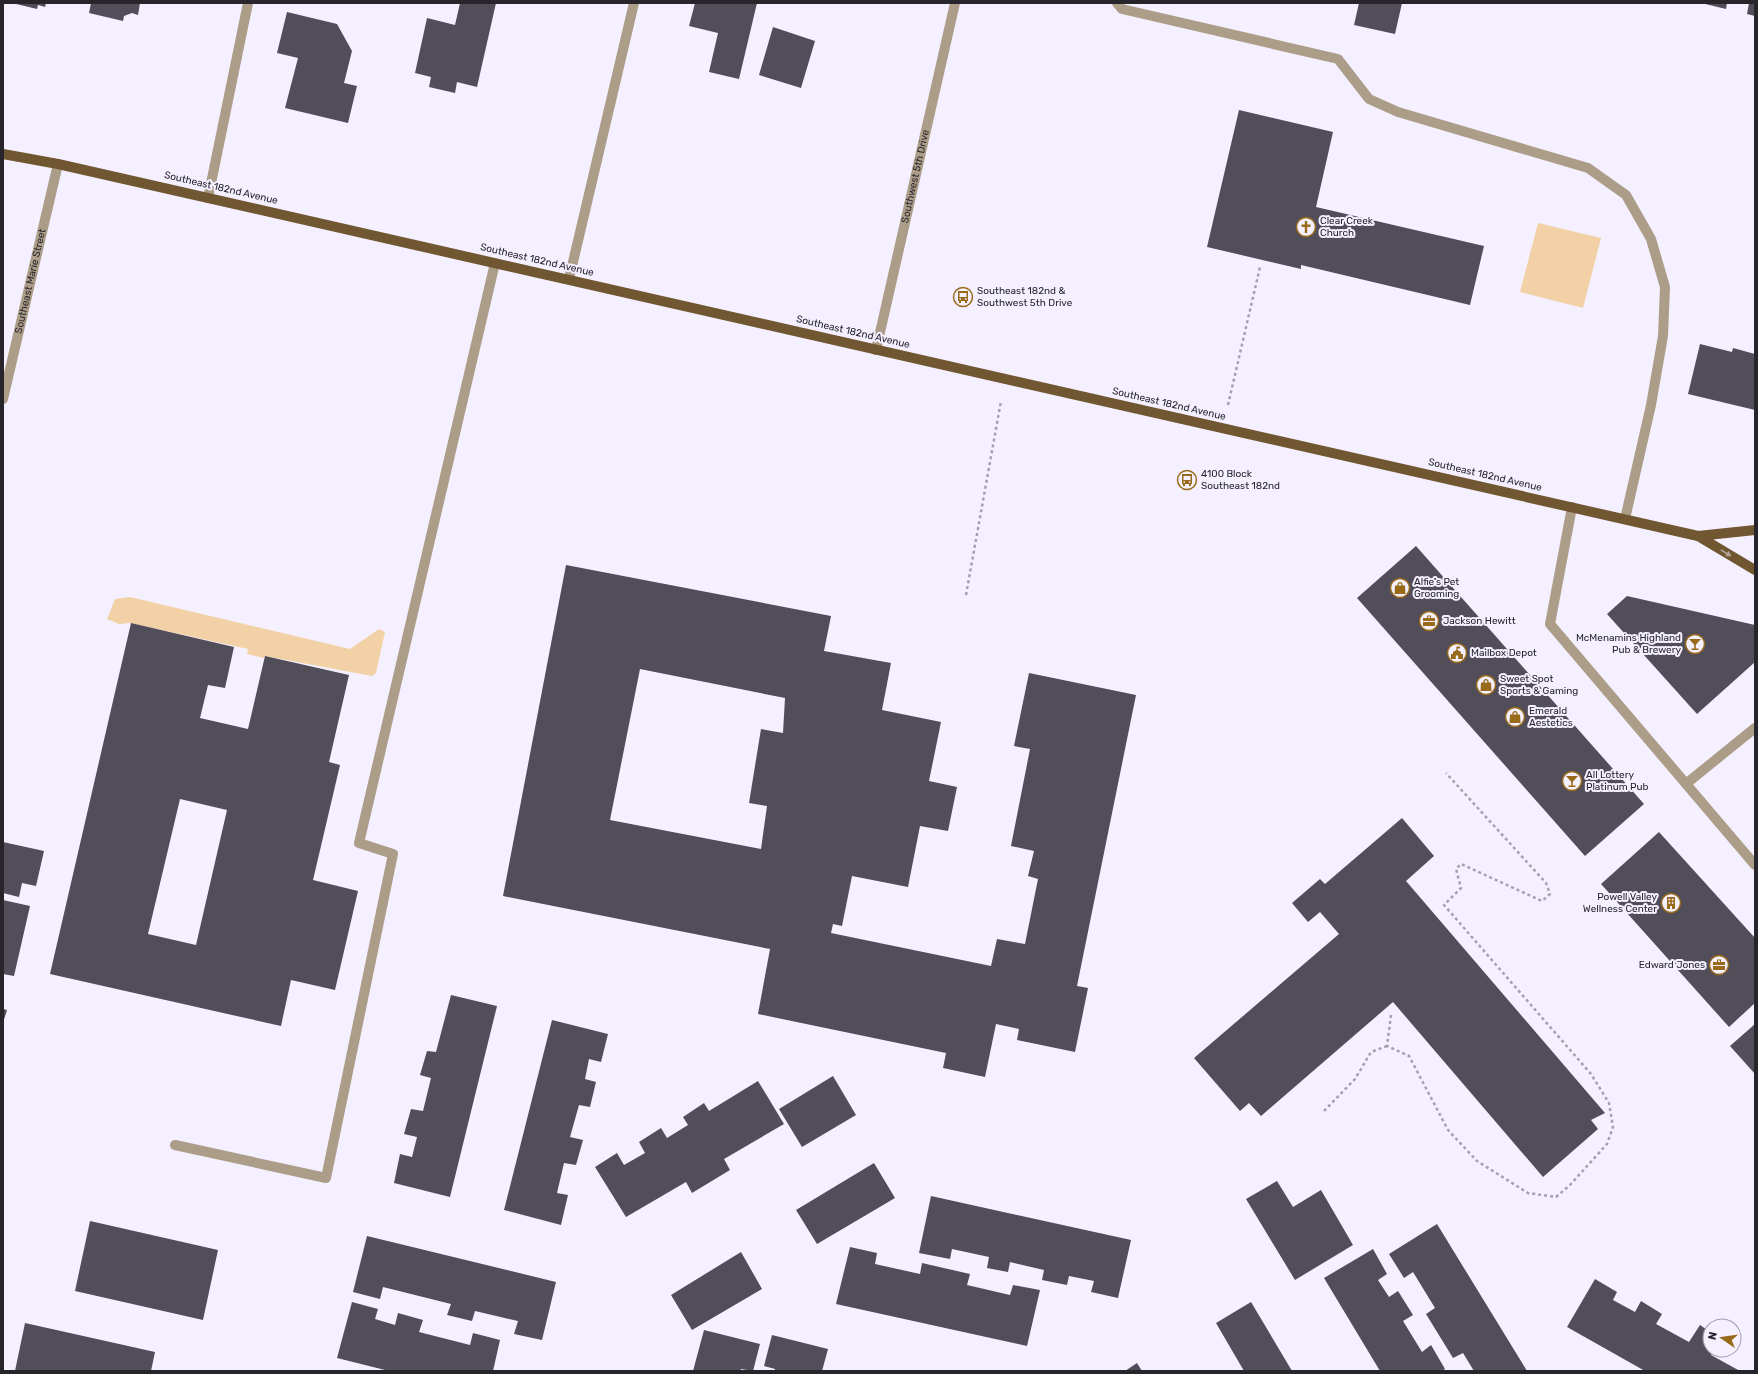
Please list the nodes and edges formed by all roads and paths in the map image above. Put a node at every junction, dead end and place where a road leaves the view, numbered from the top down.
1 (248, 3) edge
2 (634, 3) edge
3 (956, 3) edge
4 (1117, 3) edge
5 (3, 154) edge
6 (58, 164) junction
7 (208, 198) junction
8 (495, 263) junction
9 (1260, 267) dead end
10 (569, 279) junction
11 (876, 350) junction
12 (1005, 379) junction
13 (3, 399) edge
14 (1222, 428) junction
15 (1572, 507) junction
16 (1625, 519) junction
17 (1755, 530) edge
18 (1698, 536) junction
19 (1755, 570) edge
20 (966, 595) dead end
21 (1755, 728) edge
22 (1446, 773) dead end
23 (1687, 783) junction
24 (1755, 865) edge
25 (1391, 1015) dead end
26 (1387, 1046) junction
27 (1324, 1111) dead end
28 (175, 1145) dead end

1 - 7 street
2 - 10 street
3 - 11 street, Southwest 5th Drive
4 - 16 street
5 - 6 main road, Southeast 182nd Avenue
6 - 7 main road, Southeast 182nd Avenue
6 - 13 street, Southeast Marie Street
7 - 8 main road, Southeast 182nd Avenue
8 - 10 main road, Southeast 182nd Avenue
8 - 28 street
9 - 14 path
10 - 11 main road, Southeast 182nd Avenue
11 - 12 main road, Southeast 182nd Avenue
12 - 14 main road, Southeast 182nd Avenue
12 - 20 path
14 - 15 main road, Southeast 182nd Avenue
15 - 16 main road, Southeast 182nd Avenue
15 - 23 street
16 - 18 main road, Southeast 182nd Avenue
17 - 18 main road, Southeast 182nd Avenue
18 -> 19 main road, Southeast 182nd Avenue
21 - 23 street
22 - 26 path
23 - 24 street
25 - 26 path
26 - 27 path

